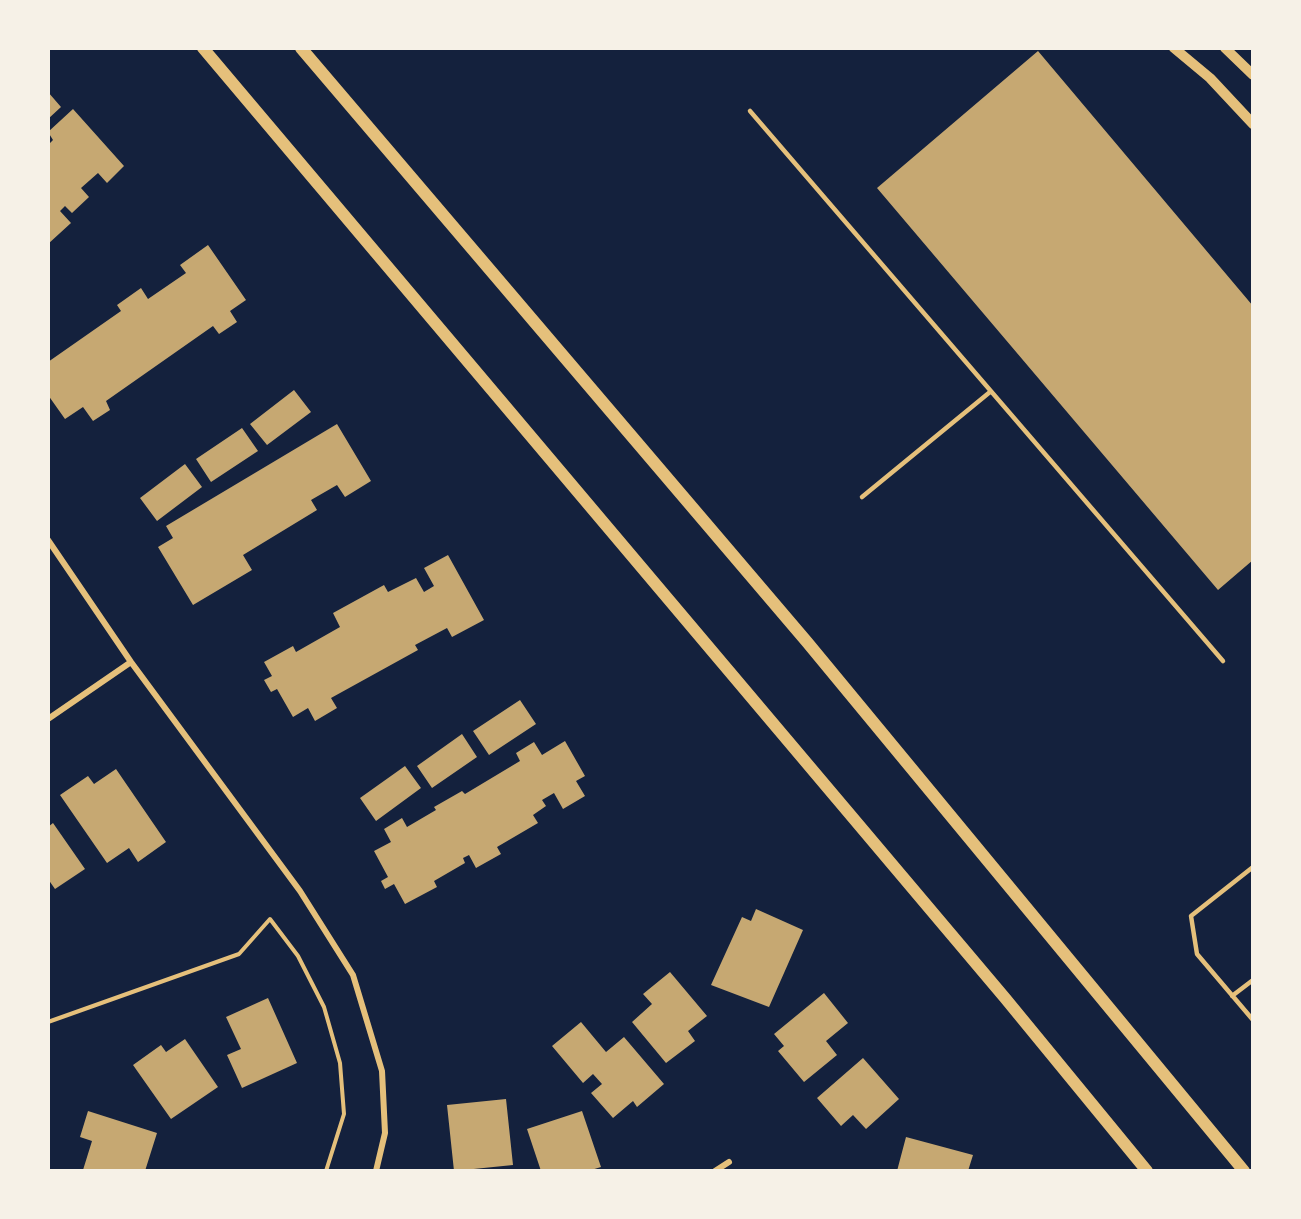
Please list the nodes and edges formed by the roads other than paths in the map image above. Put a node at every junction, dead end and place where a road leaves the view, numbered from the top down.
1 (203, 48) edge
2 (301, 48) edge
3 (1174, 48) edge
4 (1225, 48) edge
5 (1253, 75) edge
6 (750, 111) dead end
7 (1253, 124) edge
8 (990, 392) junction
9 (862, 497) dead end
10 (48, 540) edge
11 (1223, 661) dead end
12 (131, 662) junction
13 (48, 719) edge
14 (1253, 867) edge
15 (1253, 980) edge
16 (1232, 996) junction
17 (1253, 1020) edge
18 (729, 1162) dead end
19 (376, 1171) edge
20 (716, 1171) edge
21 (1147, 1171) edge
22 (1244, 1171) edge

1 - 21 main road
2 - 22 main road
3 - 7 street
4 - 5 street
6 - 8 lane
8 - 9 lane
8 - 11 lane
10 - 12 street
12 - 13 street
12 - 19 street
14 - 16 lane
15 - 16 lane
16 - 17 lane
18 - 20 street

